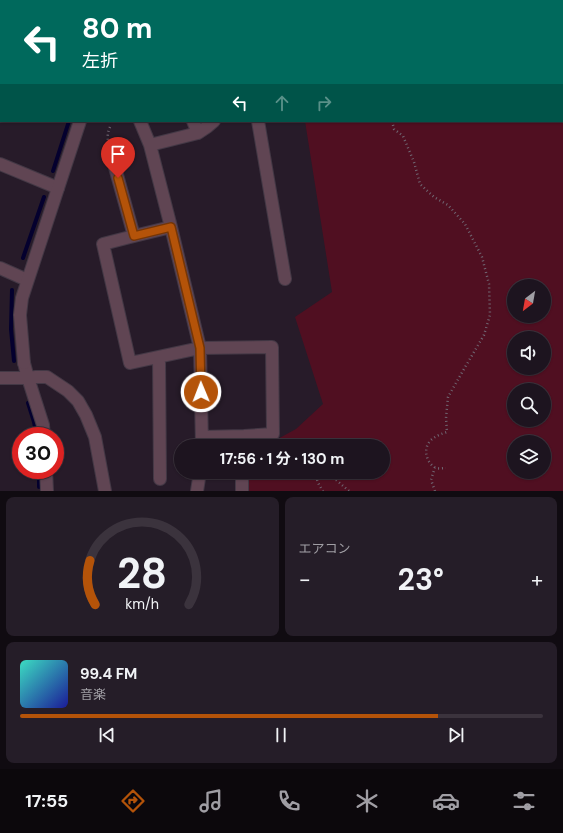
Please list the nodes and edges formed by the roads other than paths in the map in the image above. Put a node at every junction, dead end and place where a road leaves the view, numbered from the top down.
1 (80, 122) edge
2 (140, 122) edge
3 (193, 122) edge
4 (213, 122) edge
5 (258, 122) edge
6 (198, 133) junction
7 (150, 145) junction
8 (0, 164) edge
9 (114, 164) road end
10 (58, 188) junction
11 (171, 227) junction
12 (134, 236) junction
13 (0, 268) edge
14 (285, 279) dead end
15 (27, 280) junction
16 (200, 348) junction
17 (159, 357) junction
18 (0, 378) edge
19 (28, 378) junction
20 (43, 427) edge
21 (202, 439) edge
22 (252, 439) edge
23 (46, 479) edge
24 (160, 479) dead end
25 (199, 479) edge
26 (242, 479) edge
27 (47, 491) edge
28 (105, 491) edge
29 (197, 491) edge
30 (242, 491) edge

1 - 10 street
2 - 7 street
3 - 6 street
4 - 6 street
5 - 14 street
6 - 7 street
7 - 11 street
8 - 10 street
9 - 12 street
10 - 15 street
11 - 12 street
11 - 16 street
12 - 17 street
13 - 15 street
15 - 19 street
16 - 17 street
16 - 21 street
16 - 22 street
17 - 24 street
18 - 19 street
19 - 20 street
19 - 28 street
23 - 27 street
25 - 29 street
26 - 30 street

